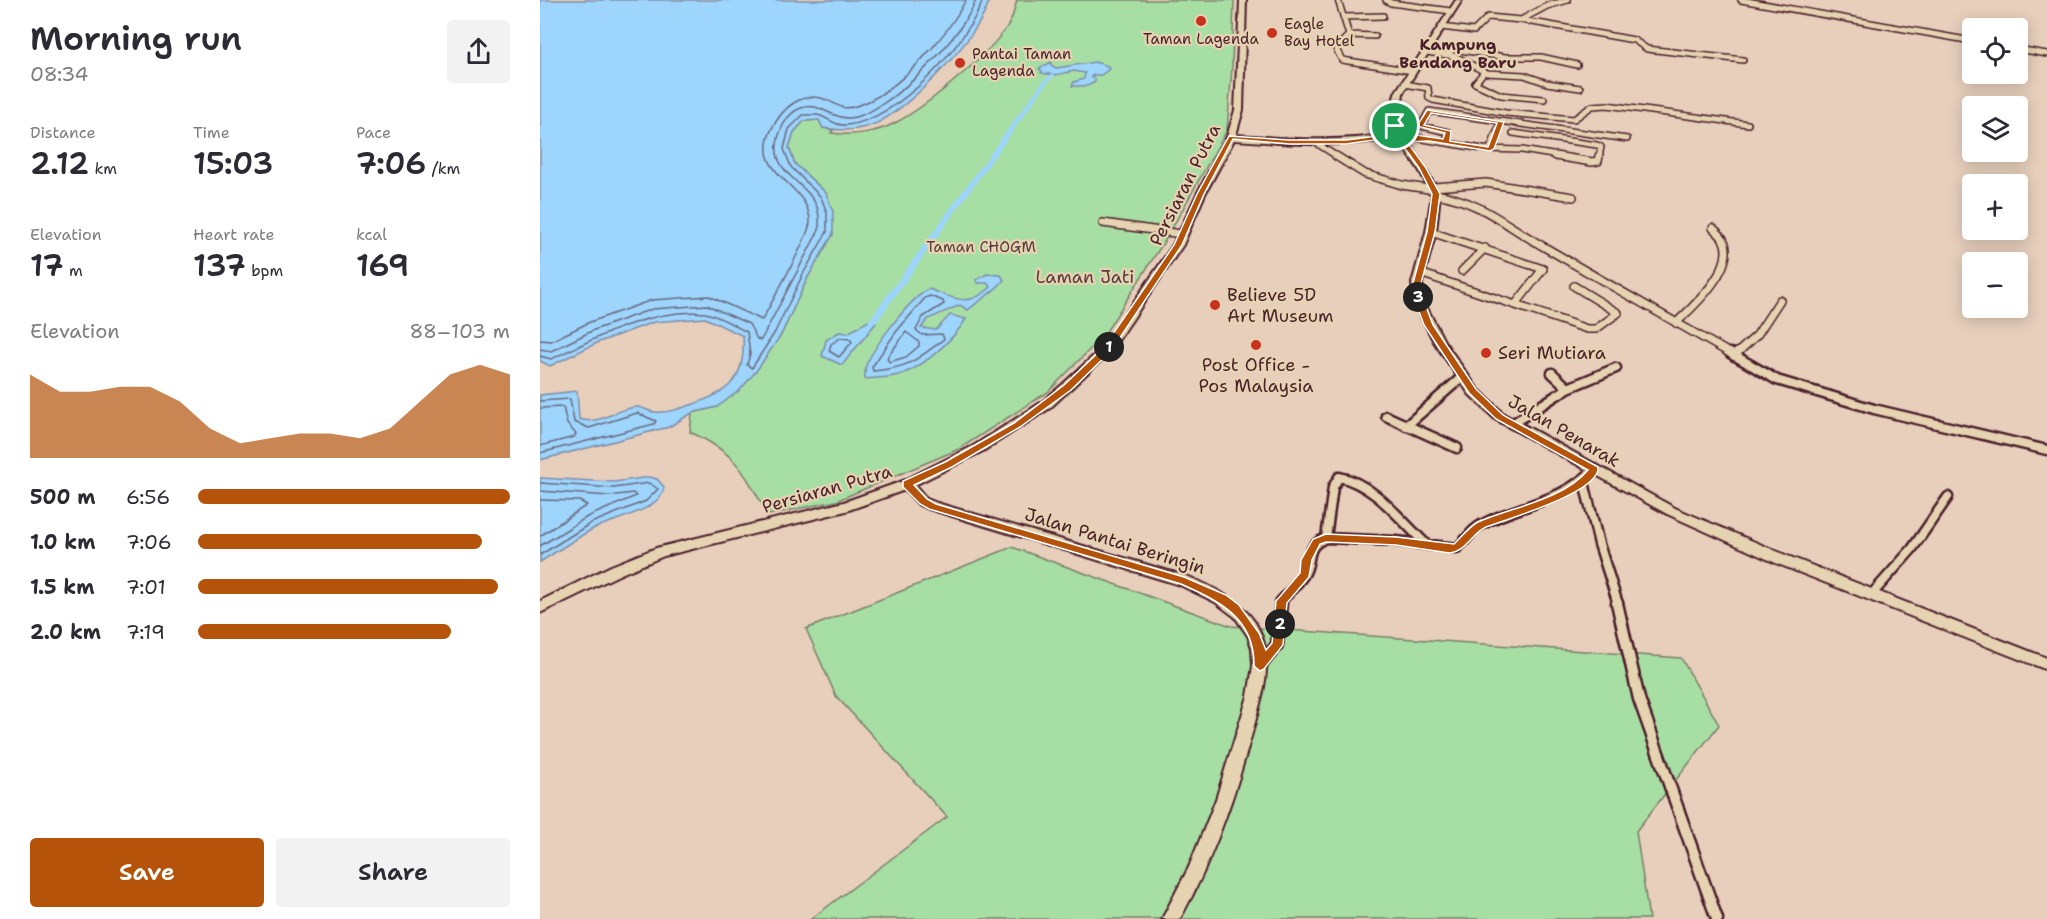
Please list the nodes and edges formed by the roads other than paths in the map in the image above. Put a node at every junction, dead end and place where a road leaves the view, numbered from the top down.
1 (1243, 0) edge
2 (1338, 0) edge
3 (1386, 0) edge
4 (1442, 0) edge
5 (1459, 0) edge
6 (1568, 0) edge
7 (1741, 0) edge
8 (1437, 9) junction
9 (1451, 11) junction
10 (1383, 16) dead end
11 (1343, 17) junction
12 (1521, 20) junction
13 (1441, 27) junction
14 (1349, 35) junction
15 (1375, 36) dead end
16 (1962, 39) edge
17 (2028, 51) edge
18 (1426, 52) junction
19 (1447, 54) junction
20 (2047, 54) edge
21 (1743, 60) dead end
22 (1577, 65) dead end
23 (1413, 71) junction
24 (1484, 72) junction
25 (1532, 78) junction
26 (1405, 84) junction
27 (1580, 88) dead end
28 (1521, 95) junction
29 (1544, 99) dead end
30 (1501, 122) junction
31 (1748, 124) dead end
32 (1395, 126) junction
33 (1513, 133) dead end
34 (1534, 136) junction
35 (1231, 137) junction
36 (1628, 139) dead end
37 (1381, 140) junction
38 (1403, 142) junction
39 (1446, 142) junction
40 (1316, 143) junction
41 (1490, 149) junction
42 (1530, 152) junction
43 (1435, 190) junction
44 (1573, 197) dead end
45 (1103, 223) dead end
46 (1713, 228) dead end
47 (1431, 232) junction
48 (1181, 234) junction
49 (1485, 248) junction
50 (1462, 271) dead end
51 (1420, 273) junction
52 (1574, 286) dead end
53 (1780, 300) dead end
54 (1516, 304) junction
55 (1676, 323) junction
56 (1734, 356) junction
57 (1616, 368) dead end
58 (1552, 373) dead end
59 (1462, 377) junction
60 (1568, 388) junction
61 (1386, 416) dead end
62 (1512, 424) junction
63 (1406, 426) junction
64 (1456, 448) dead end
65 (2047, 450) edge
66 (1594, 469) junction
67 (1584, 482) junction
68 (907, 484) junction
69 (1948, 497) dead end
70 (1326, 538) junction
71 (1427, 546) junction
72 (1872, 594) junction
73 (540, 607) edge
74 (2047, 663) edge
75 (1260, 666) junction
76 (1171, 919) edge
77 (1717, 919) edge

1 - 35 main road, Persiaran Putra
2 - 11 street
3 - 8 street
4 - 8 street
5 - 9 main road
6 - 12 street
7 - 16 street
8 - 9 street
9 - 13 main road
10 - 11 street
11 - 14 street
12 - 13 street
12 - 21 street
13 - 18 main road
14 - 15 street
14 - 23 street
17 - 20 street
18 - 19 street
18 - 23 main road
19 - 22 street
19 - 24 street
23 - 26 main road
24 - 25 street
24 - 28 street
25 - 27 street
25 - 28 street
26 - 31 street
26 - 32 main road
28 - 29 street
30 - 36 street
30 - 39 street
30 - 41 street
32 - 37 main road
32 - 38 main road
33 - 34 street
34 - 42 street
34 - 42 street
35 - 40 main road
35 - 48 main road, Persiaran Putra
37 - 38 main road
37 - 38 main road
37 - 40 main road
38 - 39 street
38 - 43 main road
39 - 41 street
40 - 43 street
41 - 42 street
43 - 44 street
43 - 47 main road, Jalan Penarak
43 - 55 street
45 - 48 street
46 - 55 street
47 - 49 street
47 - 51 main road, Jalan Penarak
48 - 68 main road, Persiaran Putra
49 - 50 street
49 - 54 street
51 - 54 street
51 - 59 main road, Jalan Penarak
52 - 54 street
53 - 56 street
55 - 56 street
56 - 65 street
57 - 60 street
58 - 60 street
59 - 62 main road, Jalan Penarak
59 - 63 street
60 - 62 street
61 - 63 street
62 - 66 main road, Jalan Penarak
63 - 64 street
66 - 67 street
66 - 72 main road, Jalan Penarak
67 - 71 street
67 - 77 street
68 - 73 main road, Persiaran Putra
68 - 75 main road, Jalan Pantai Beringin
69 - 72 street
70 - 71 street
70 - 71 street
70 - 75 street
72 - 74 main road, Jalan Penarak
75 - 76 main road, Jalan Pantai Beringin

